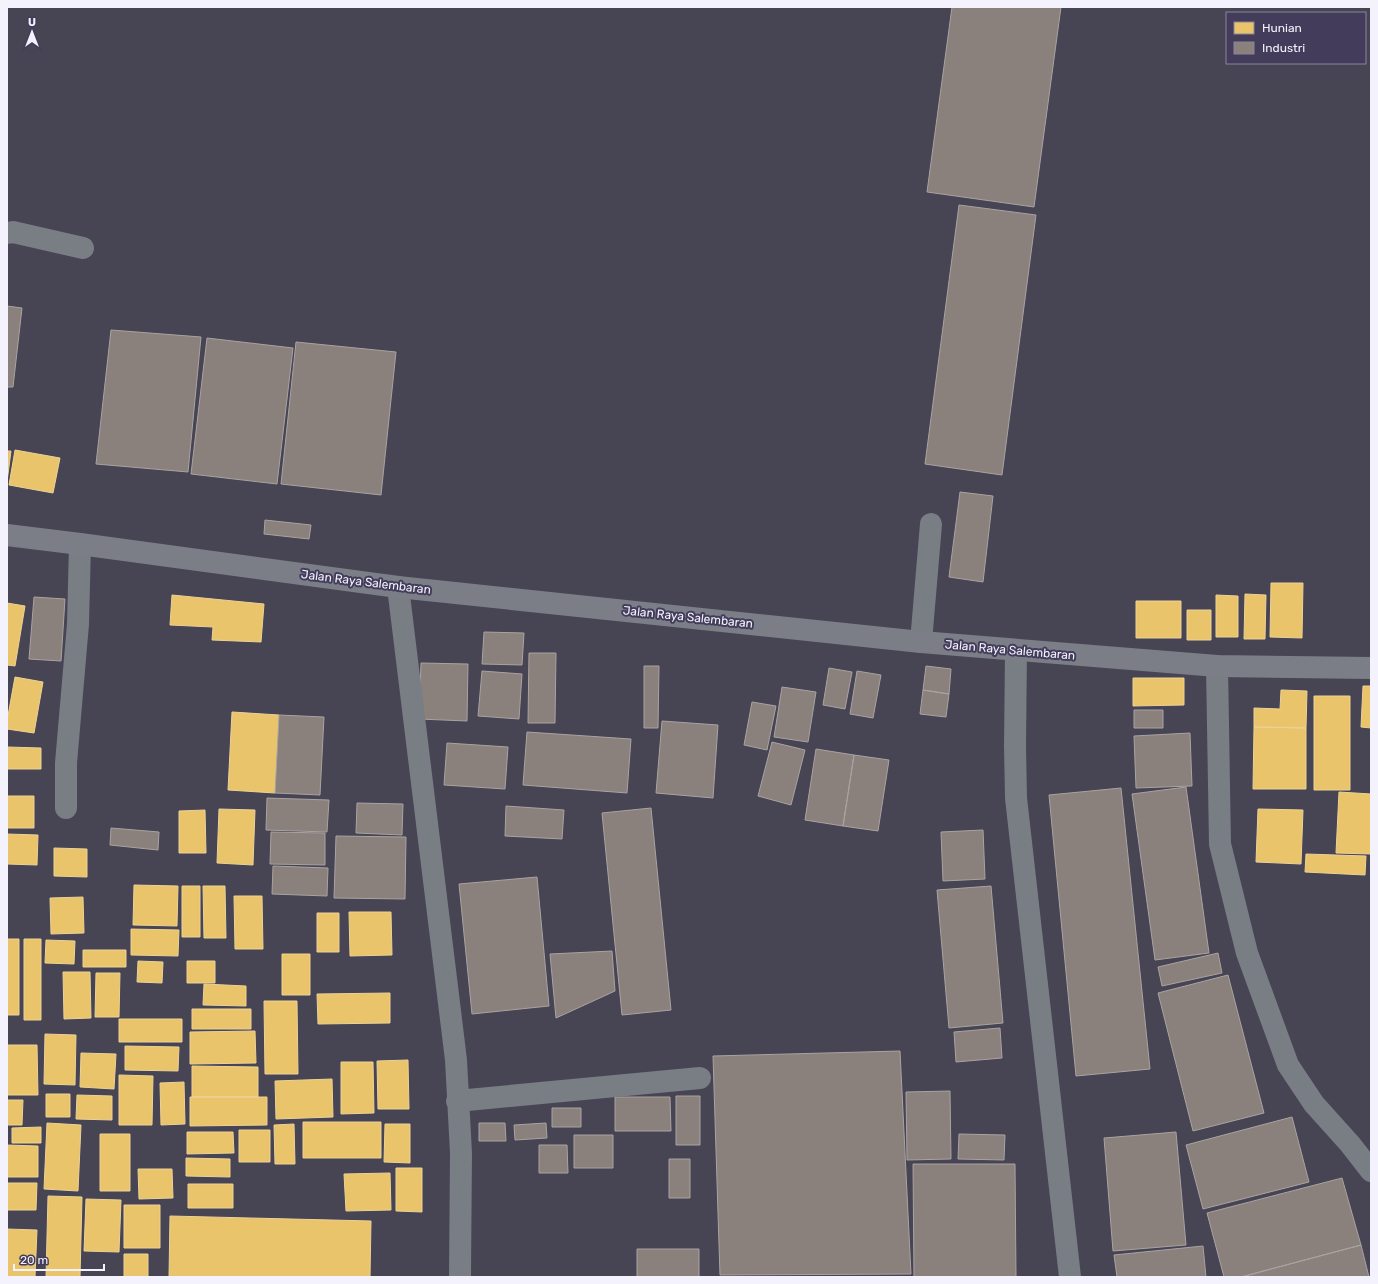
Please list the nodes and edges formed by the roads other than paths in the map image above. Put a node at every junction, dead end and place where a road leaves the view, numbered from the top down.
1 (7, 233) edge
2 (83, 248) dead end
3 (931, 524) dead end
4 (7, 535) edge
5 (80, 544) junction
6 (398, 587) junction
7 (921, 642) junction
8 (1016, 650) junction
9 (1217, 666) junction
10 (1371, 668) edge
11 (66, 808) dead end
12 (700, 1078) dead end
13 (457, 1102) junction
14 (1371, 1171) edge
15 (460, 1277) edge
16 (1070, 1277) edge

1 - 2 street
3 - 7 street
4 - 5 main road, Jalan Raya Salembaran
5 - 6 main road, Jalan Raya Salembaran
5 - 11 street
6 - 7 main road, Jalan Raya Salembaran
6 - 13 street
7 - 8 main road, Jalan Raya Salembaran
8 - 9 main road, Jalan Raya Salembaran
8 - 16 street
9 - 10 main road, Jalan Raya Salembaran
9 - 14 street
12 - 13 street
13 - 15 street

